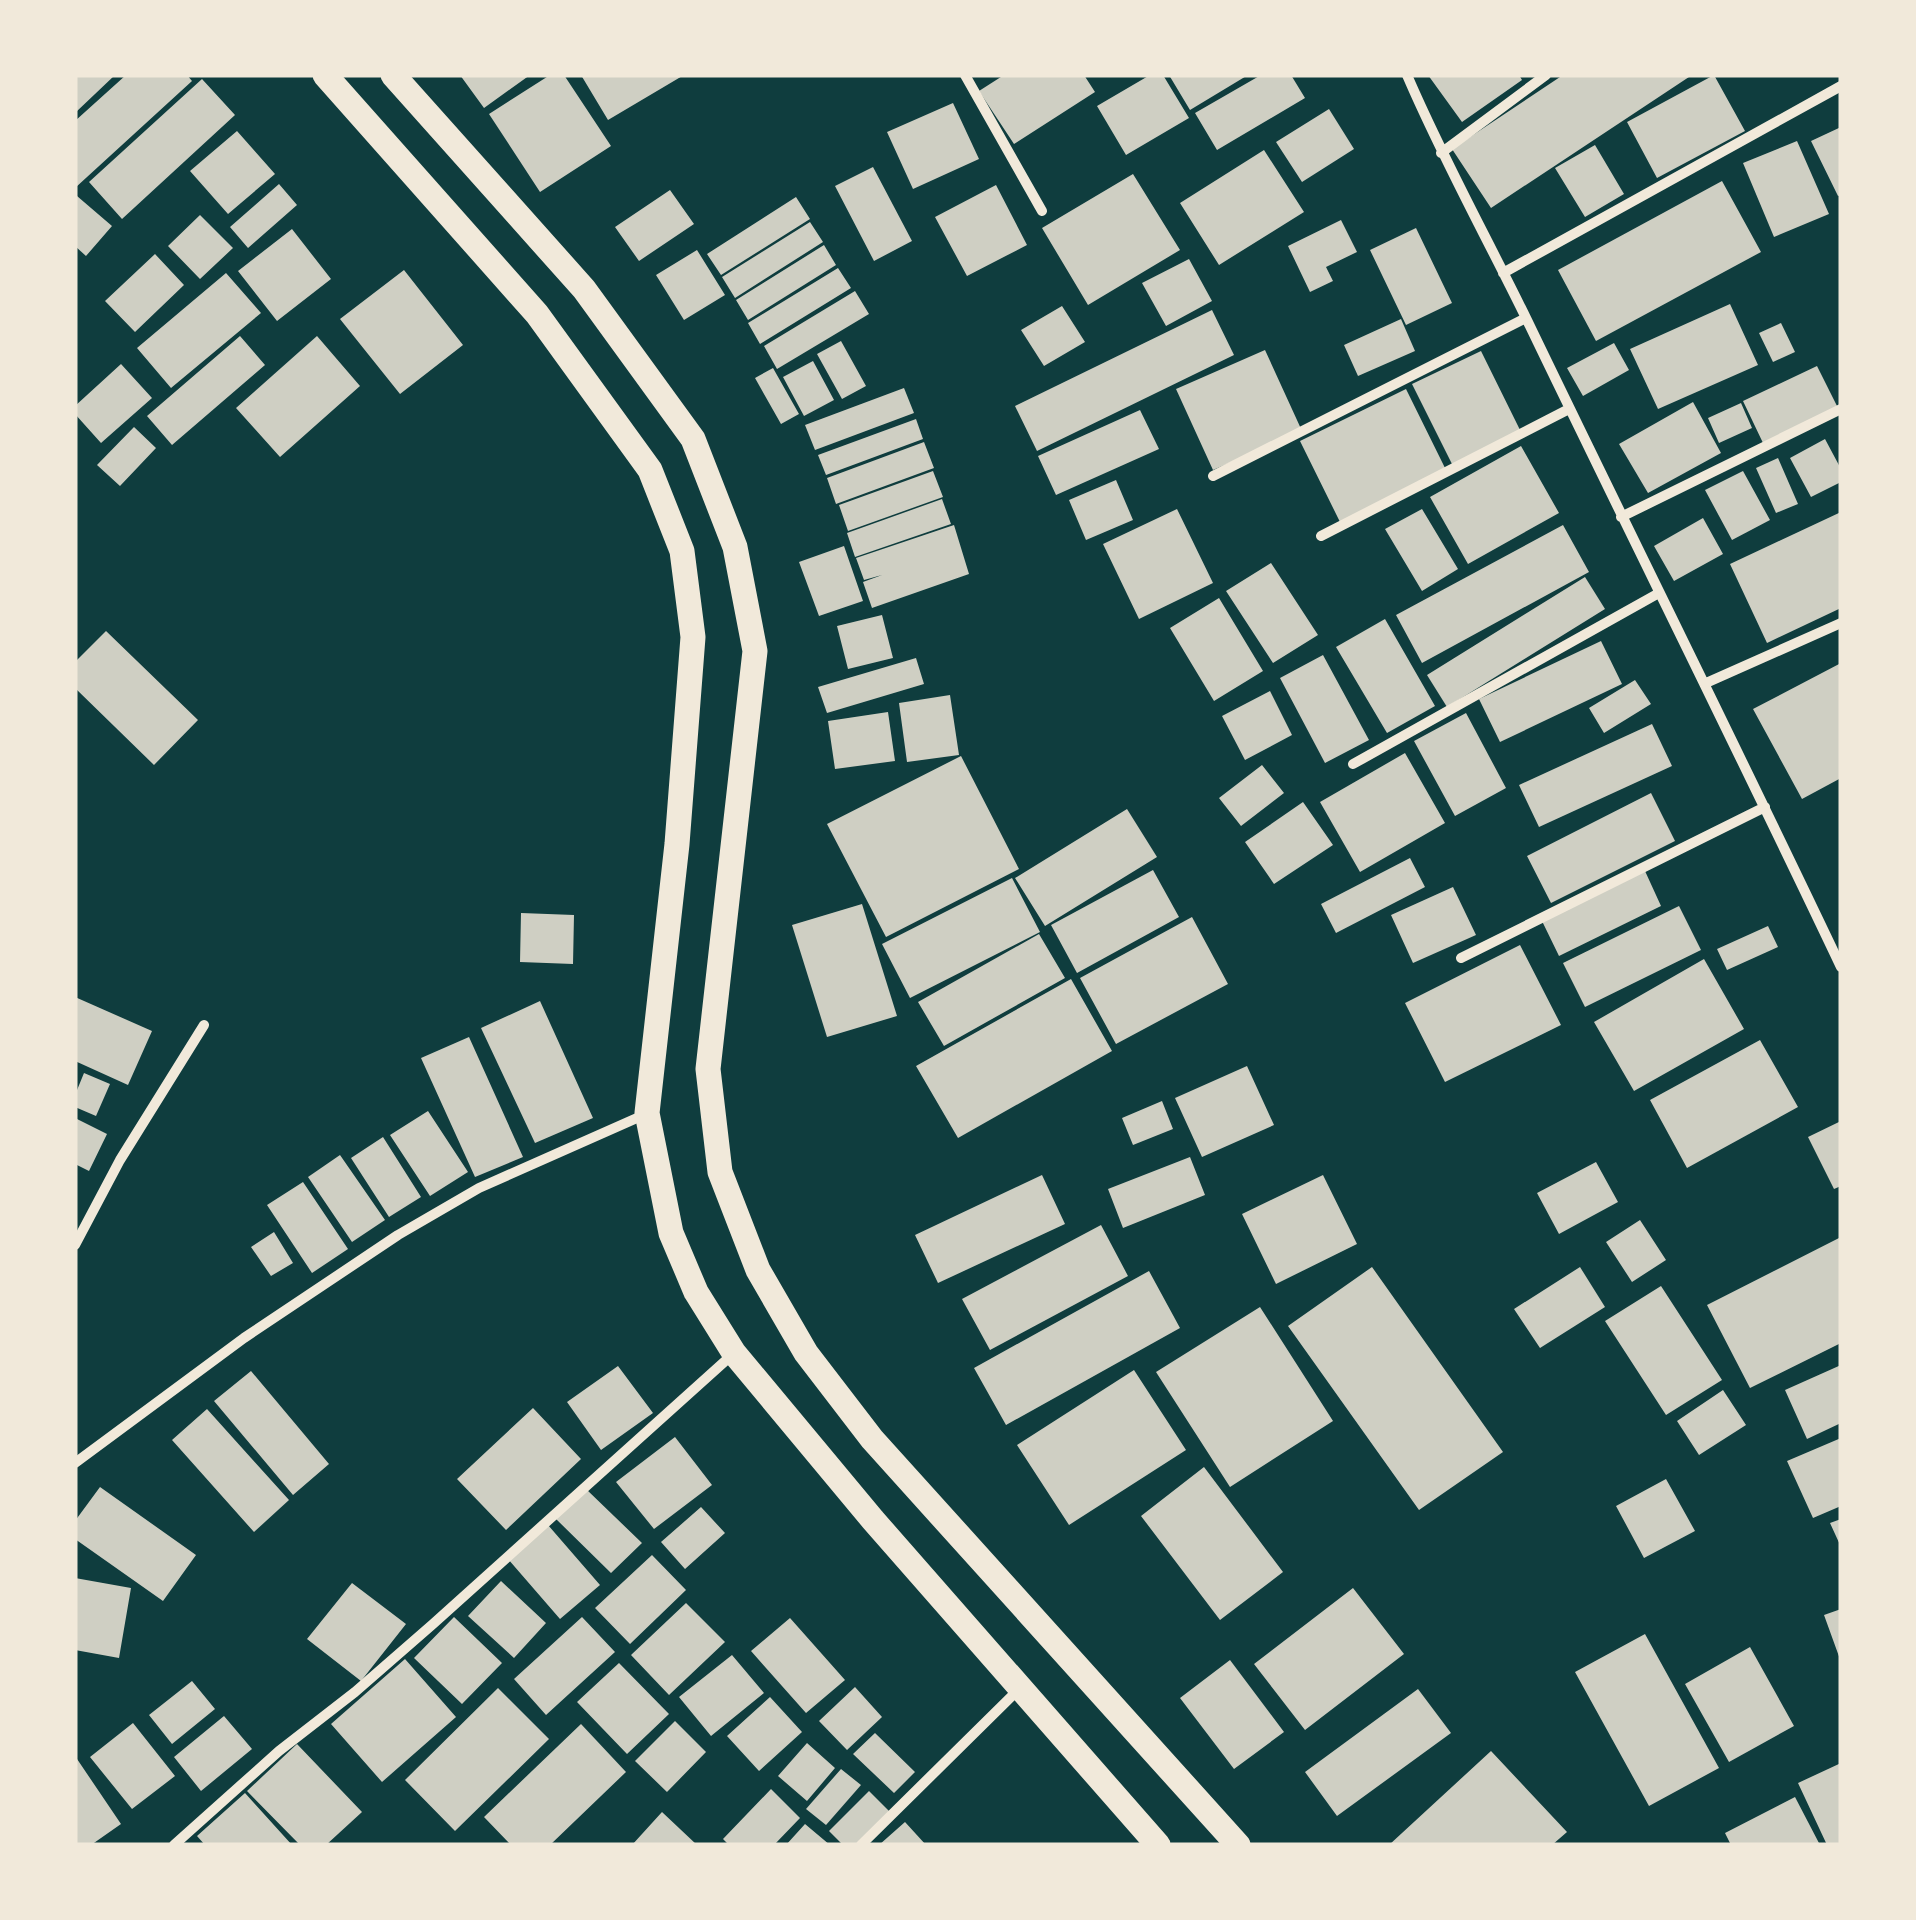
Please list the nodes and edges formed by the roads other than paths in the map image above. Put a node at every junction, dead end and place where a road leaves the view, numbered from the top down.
1 (325, 75) edge
2 (393, 75) edge
3 (966, 75) edge
4 (1407, 75) edge
5 (1546, 75) edge
6 (1841, 86) edge
7 (1440, 153) junction
8 (1042, 212) dead end
9 (1504, 273) junction
10 (1526, 318) junction
11 (1569, 409) junction
12 (1841, 409) edge
13 (1214, 476) dead end
14 (1621, 516) junction
15 (1321, 536) dead end
16 (1659, 593) junction
17 (1841, 623) edge
18 (1706, 684) junction
19 (1354, 764) dead end
20 (1765, 807) junction
21 (1462, 958) dead end
22 (1841, 967) edge
23 (204, 1025) dead end
24 (647, 1113) junction
25 (75, 1245) edge
26 (734, 1353) junction
27 (75, 1462) edge
28 (1020, 1687) junction
29 (174, 1845) edge
30 (861, 1845) edge
31 (1158, 1845) edge
32 (1238, 1845) edge

1 - 24 main road
2 - 32 main road
3 - 8 street
4 - 7 street
5 - 7 street
6 - 9 street
7 - 9 street
9 - 10 street
10 - 11 street
10 - 13 street
11 - 14 street
11 - 15 street
12 - 14 street
14 - 16 street
16 - 18 street
16 - 19 street
17 - 18 street
18 - 20 street
20 - 21 street
20 - 22 street
23 - 25 street
24 - 26 main road
24 - 27 street
26 - 28 main road
26 - 29 street
28 - 30 street
28 - 31 main road

